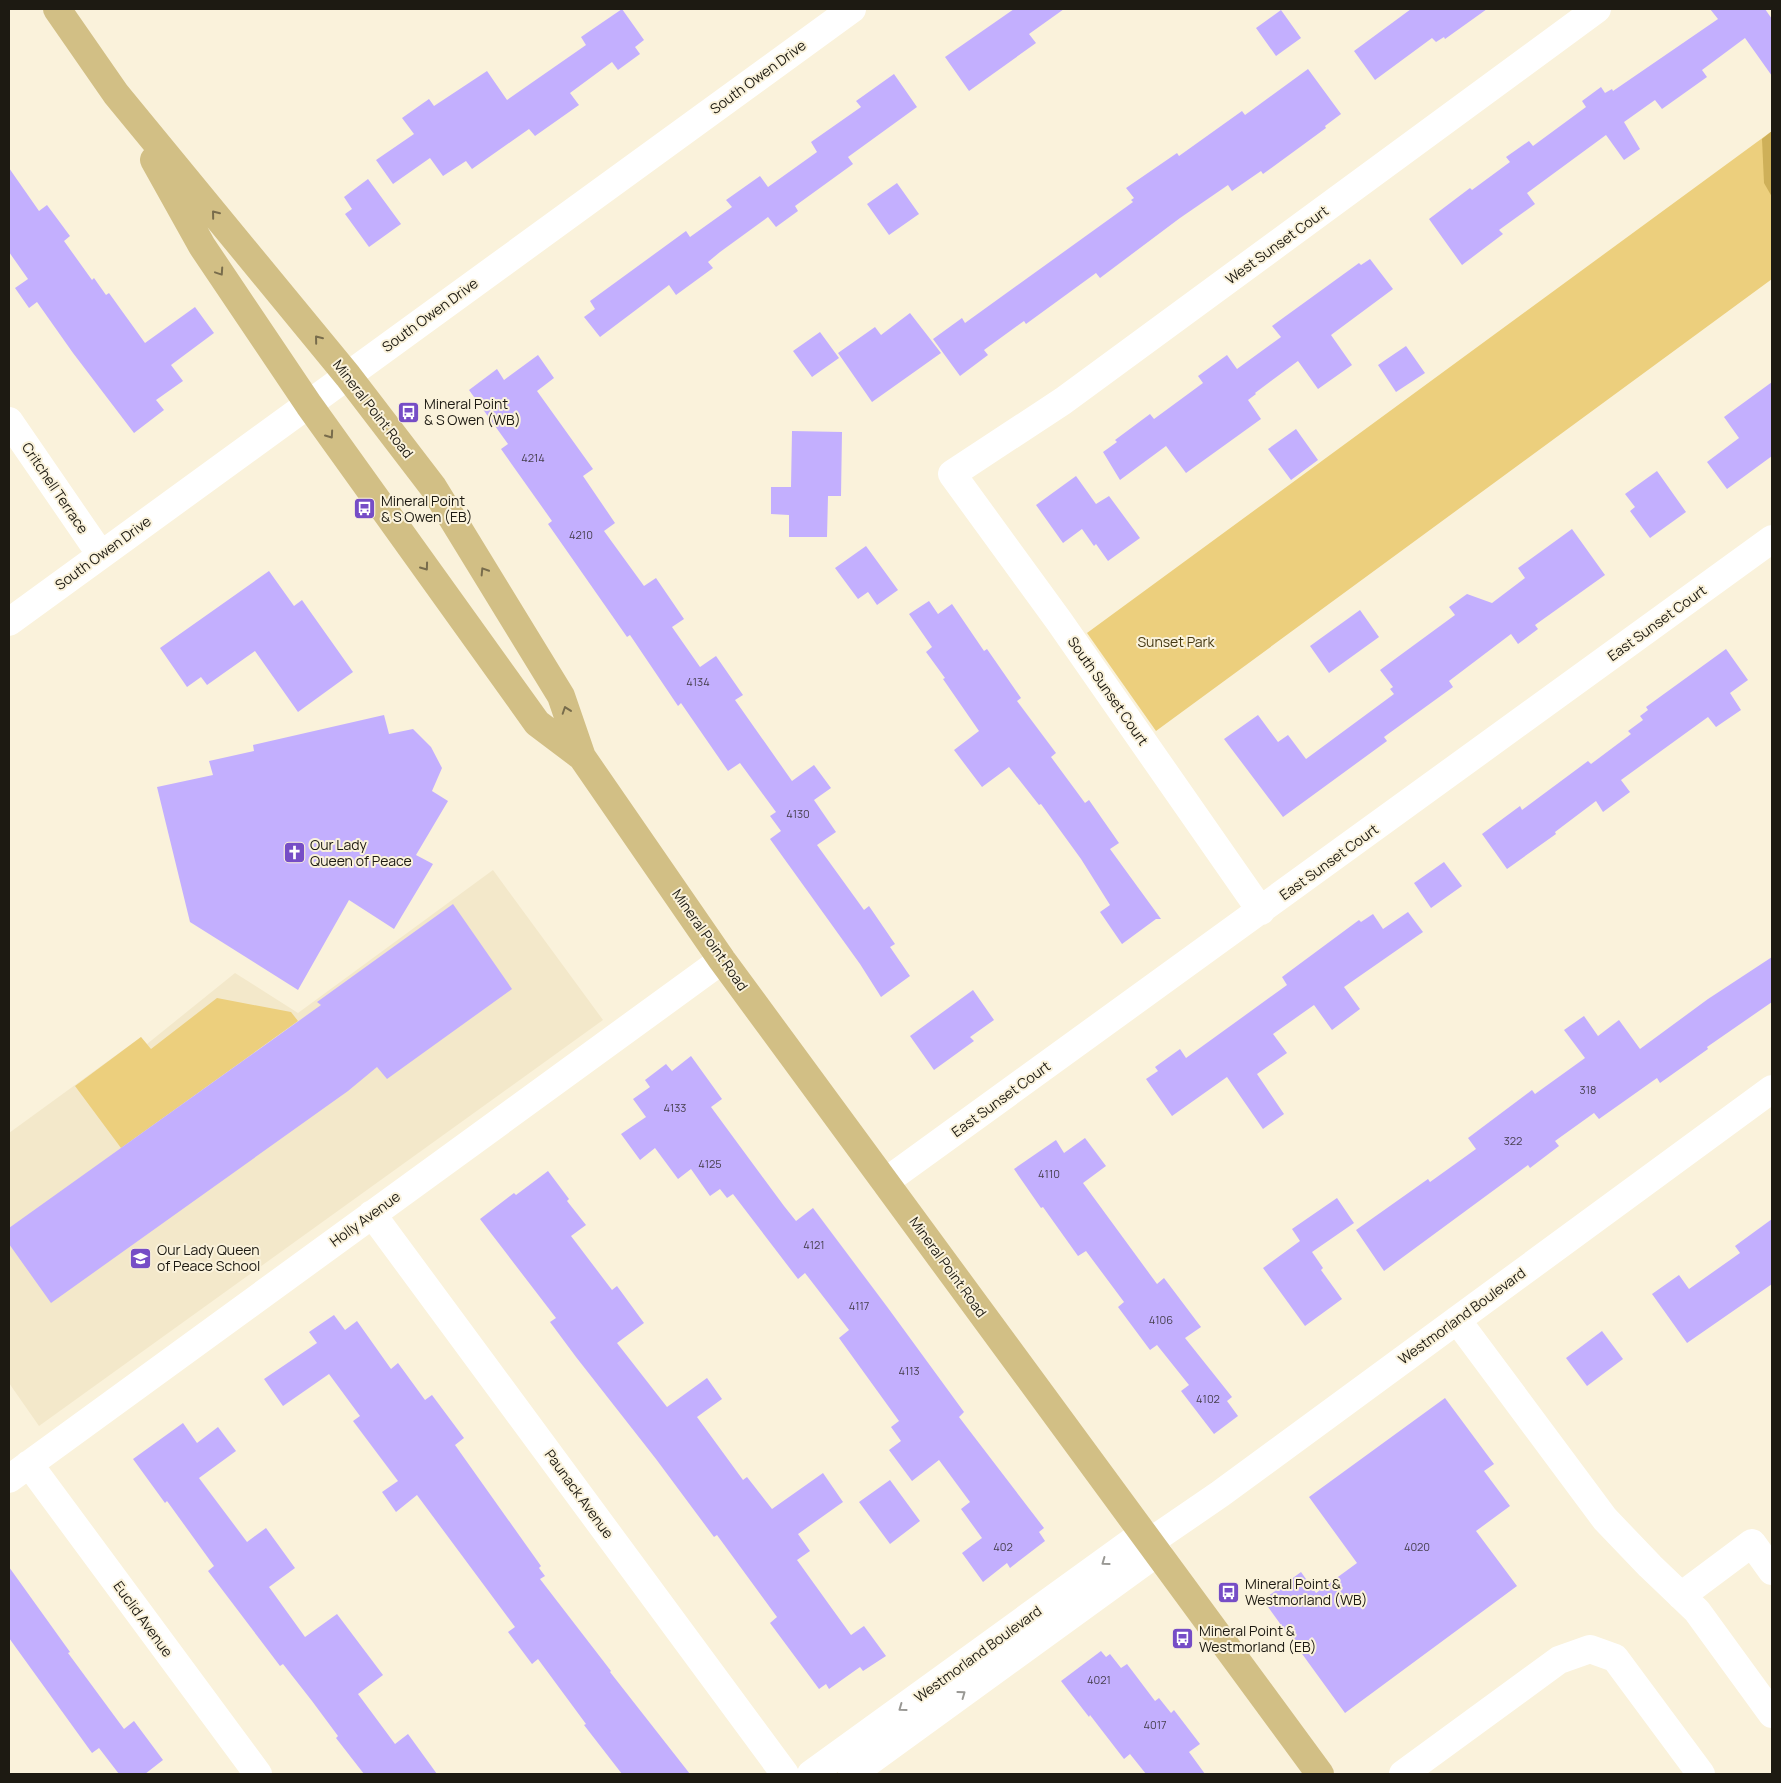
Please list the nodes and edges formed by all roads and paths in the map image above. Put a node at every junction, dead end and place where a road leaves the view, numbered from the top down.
1 (57, 9) edge
2 (852, 9) edge
3 (1597, 9) edge
4 (116, 94) junction
5 (348, 376) junction
6 (309, 405) junction
7 (9, 421) edge
8 (952, 474) joint
9 (1772, 540) edge
10 (101, 555) junction
11 (9, 622) edge
12 (582, 757) junction
13 (1260, 912) junction
14 (722, 960) junction
15 (1772, 1089) edge
16 (885, 1182) junction
17 (372, 1214) junction
18 (1456, 1320) junction
19 (19, 1472) edge
20 (1151, 1542) junction
21 (1772, 1571) edge
22 (1681, 1596) junction
23 (1772, 1714) edge
24 (258, 1774) edge
25 (785, 1774) edge
26 (811, 1774) edge
27 (852, 1774) edge
28 (1320, 1774) edge
29 (1402, 1774) edge
30 (1701, 1774) edge

1 - 4 main road, Mineral Point Road
2 - 5 street, South Owen Drive
3 - 8 street, West Sunset Court
5 -> 4 main road, Mineral Point Road
4 -> 6 main road, Mineral Point Road
5 - 6 street, South Owen Drive
12 -> 5 main road, Mineral Point Road
6 - 10 street, South Owen Drive
6 -> 12 main road, Mineral Point Road
7 - 10 street, Critchell Terrace
8 - 13 street, South Sunset Court
9 - 13 street, East Sunset Court
10 - 11 street, South Owen Drive
12 - 14 main road, Mineral Point Road
13 - 16 street, East Sunset Court
14 - 16 main road, Mineral Point Road
14 - 17 street, Holly Avenue
15 - 18 street, Westmorland Boulevard
16 - 20 main road, Mineral Point Road
17 - 19 street, Holly Avenue
17 - 25 street, Paunack Avenue
18 - 20 street, Westmorland Boulevard
18 - 22 street
19 - 24 street, Euclid Avenue
20 -> 26 street, Westmorland Boulevard
27 -> 20 street, Westmorland Boulevard
20 - 28 main road, Mineral Point Road
21 - 22 street
22 - 23 street
29 - 30 street

